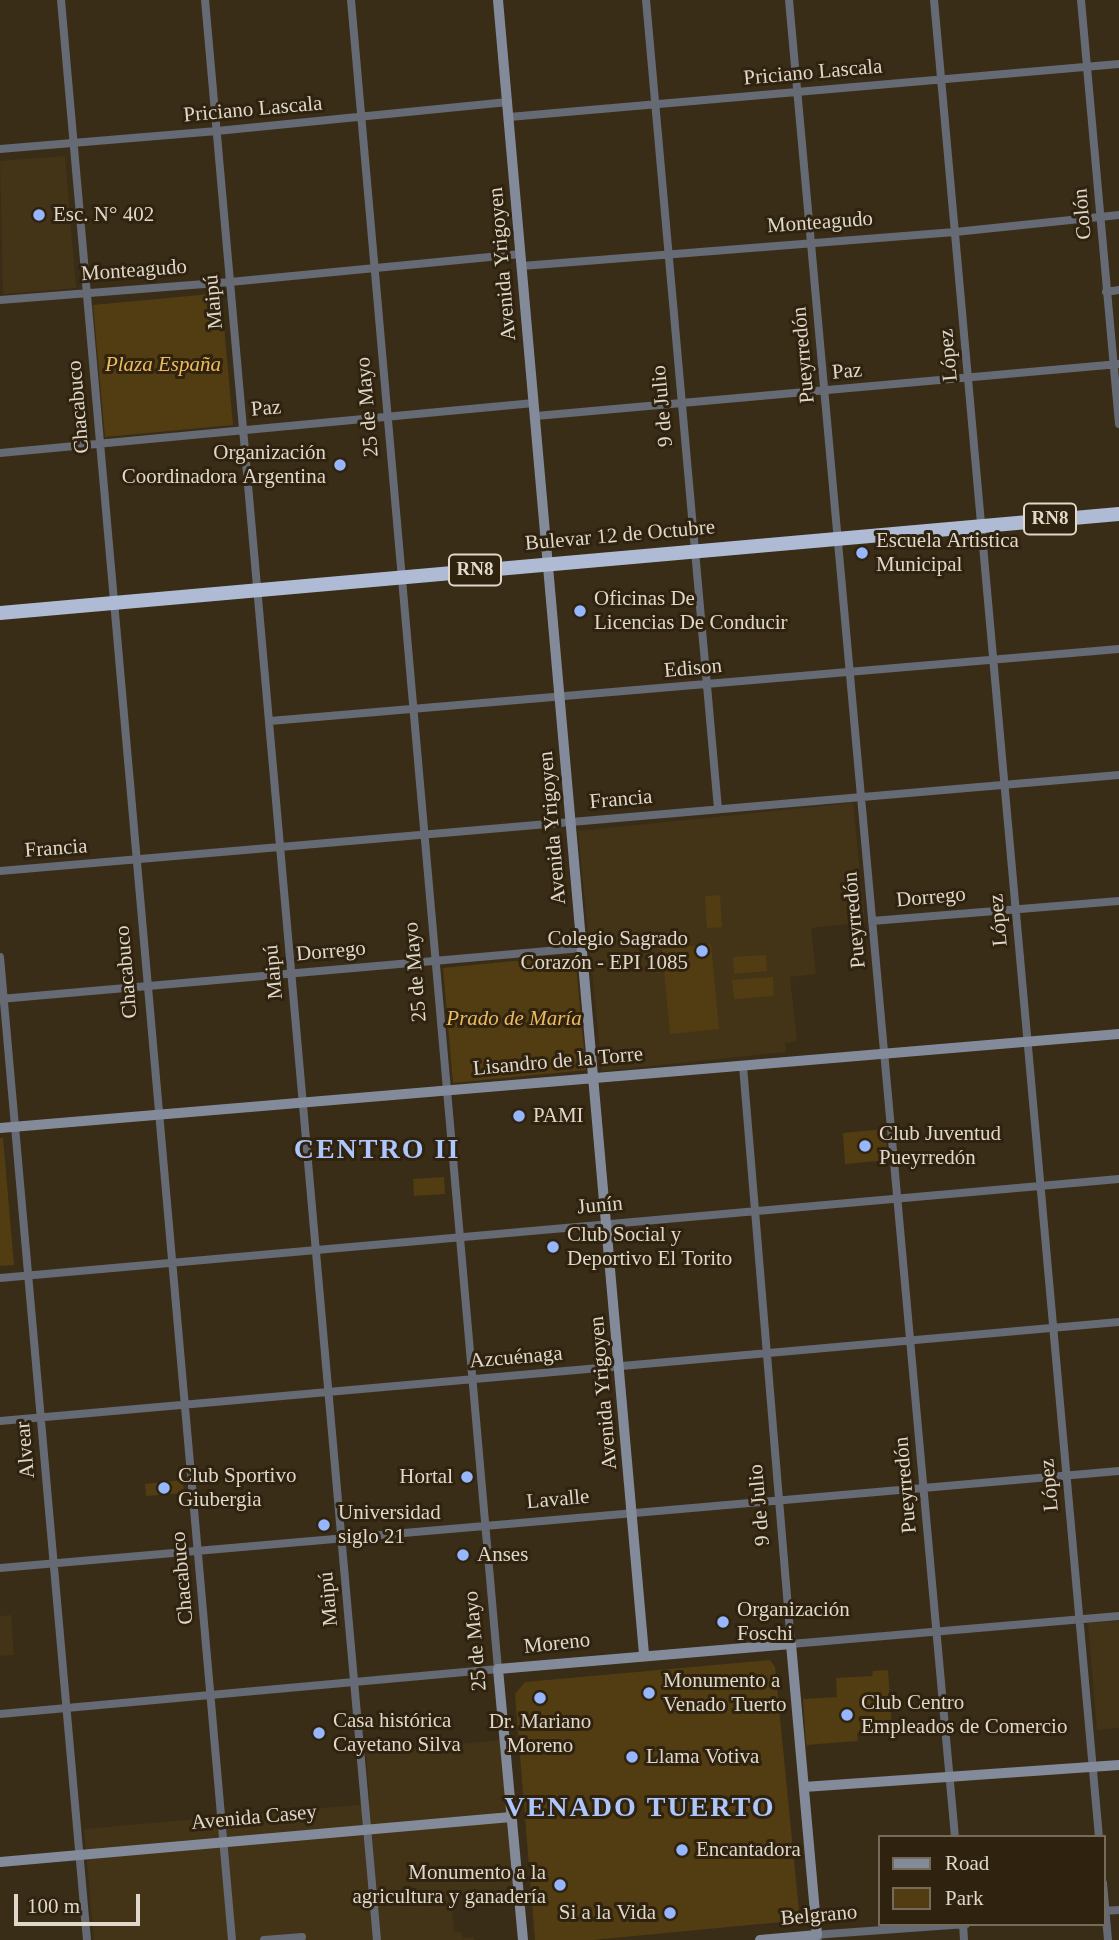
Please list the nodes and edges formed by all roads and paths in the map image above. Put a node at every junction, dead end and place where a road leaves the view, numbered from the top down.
1 (61, 0) edge
2 (205, 0) edge
3 (351, 0) edge
4 (498, 0) edge
5 (646, 0) edge
6 (789, 0) edge
7 (934, 0) edge
8 (1081, 0) edge
9 (1119, 64) edge
10 (1087, 67) junction
11 (941, 79) junction
12 (797, 93) junction
13 (508, 102) junction
14 (655, 105) junction
15 (362, 117) junction
16 (509, 117) junction
17 (217, 131) junction
18 (72, 142) junction
19 (0, 149) edge
20 (1119, 215) edge
21 (1101, 216) junction
22 (955, 232) junction
23 (811, 241) junction
24 (668, 252) junction
25 (522, 254) junction
26 (522, 266) junction
27 (374, 268) junction
28 (230, 282) junction
29 (1119, 290) edge
30 (86, 292) junction
31 (1107, 292) junction
32 (0, 300) edge
33 (1116, 364) edge
34 (969, 378) junction
35 (825, 391) junction
36 (534, 402) junction
37 (682, 404) junction
38 (388, 416) junction
39 (536, 416) junction
40 (1119, 424) edge
41 (243, 429) junction
42 (100, 442) junction
43 (0, 453) edge
44 (1119, 514) edge
45 (981, 524) junction
46 (838, 537) junction
47 (695, 550) junction
48 (549, 563) junction
49 (401, 577) junction
50 (258, 590) junction
51 (112, 603) junction
52 (0, 612) edge
53 (1119, 649) edge
54 (993, 660) junction
55 (850, 671) junction
56 (707, 685) junction
57 (562, 697) junction
58 (414, 709) junction
59 (270, 721) junction
60 (1119, 775) edge
61 (1004, 784) junction
62 (861, 797) junction
63 (718, 809) junction
64 (572, 822) junction
65 (424, 835) junction
66 (281, 848) junction
67 (135, 861) junction
68 (0, 871) edge
69 (1119, 901) edge
70 (1016, 908) junction
71 (872, 920) junction
72 (582, 948) junction
73 (0, 957) edge
74 (434, 960) junction
75 (292, 973) junction
76 (146, 986) junction
77 (2, 999) edge
78 (1119, 1034) edge
79 (1028, 1041) junction
80 (884, 1054) junction
81 (743, 1066) junction
82 (593, 1078) junction
83 (446, 1091) junction
84 (303, 1102) junction
85 (158, 1117) junction
86 (15, 1126) junction
87 (0, 1128) edge
88 (1119, 1179) edge
89 (1041, 1185) junction
90 (898, 1198) junction
91 (755, 1211) junction
92 (607, 1222) junction
93 (459, 1236) junction
94 (316, 1251) junction
95 (172, 1262) junction
96 (28, 1275) junction
97 (0, 1278) edge
98 (1119, 1322) edge
99 (1053, 1327) junction
100 (911, 1340) junction
101 (767, 1352) junction
102 (621, 1366) junction
103 (471, 1380) junction
104 (329, 1391) junction
105 (184, 1404) junction
106 (40, 1417) junction
107 (0, 1421) edge
108 (1119, 1471) edge
109 (1067, 1475) junction
110 (924, 1488) junction
111 (779, 1500) junction
112 (634, 1511) junction
113 (485, 1524) junction
114 (341, 1539) junction
115 (198, 1551) junction
116 (53, 1563) junction
117 (0, 1568) edge
118 (1119, 1616) edge
119 (1080, 1619) junction
120 (937, 1632) junction
121 (791, 1644) junction
122 (644, 1654) junction
123 (498, 1669) junction
124 (353, 1681) junction
125 (210, 1693) junction
126 (66, 1708) junction
127 (0, 1714) edge
128 (1119, 1765) edge
129 (1093, 1767) junction
130 (951, 1776) junction
131 (804, 1787) junction
132 (511, 1817) junction
133 (367, 1828) junction
134 (956, 1835) edge
135 (1099, 1835) edge
136 (224, 1840) junction
137 (80, 1853) junction
138 (0, 1862) edge
139 (1119, 1910) edge
140 (1105, 1911) edge
141 (943, 1926) edge
142 (302, 1937) dead end
143 (818, 1938) edge
144 (87, 1940) edge
145 (232, 1940) edge
146 (264, 1940) edge
147 (377, 1940) edge
148 (523, 1940) edge
149 (760, 1940) edge
150 (1108, 1940) edge

1 - 18 street, Chacabuco
2 - 17 street, Maipú
3 - 15 street, 25 de Mayo
4 - 13 main road, Avenida Yrigoyen
5 - 14 street, 9 de Julio
6 - 12 street, Pueyrredón
7 - 11 street, López
8 - 10 street, Colón
9 - 10 street, Priciano Lascala
10 - 11 street, Priciano Lascala
10 - 21 street, Colón
11 - 12 street, Priciano Lascala
11 - 22 street, López
12 - 14 street, Priciano Lascala
12 - 23 street, Pueyrredón
13 - 15 street, Priciano Lascala
13 - 16 main road, Avenida Yrigoyen
14 - 16 street, Priciano Lascala
14 - 24 street, 9 de Julio
15 - 17 street, Priciano Lascala
15 - 27 street, 25 de Mayo
16 - 25 main road, Avenida Yrigoyen
17 - 18 street, Priciano Lascala
17 - 28 street, Maipú
18 - 19 street, Priciano Lascala
18 - 30 street, Chacabuco
20 - 21 street, Monteagudo
21 - 22 street, Monteagudo
21 - 31 street, Colón
22 - 23 street, Monteagudo
22 - 34 street, López
23 - 24 street, Monteagudo
23 - 35 street, Pueyrredón
24 - 26 street, Monteagudo
24 - 37 street, 9 de Julio
25 - 26 main road, Avenida Yrigoyen
25 - 27 street, Monteagudo
26 - 36 main road, Avenida Yrigoyen
27 - 28 street, Monteagudo
27 - 38 street, 25 de Mayo
28 - 30 street, Monteagudo
28 - 41 street, Maipú
29 - 31 street
30 - 32 street, Monteagudo
30 - 42 street, Chacabuco
31 - 33 street, Colón
33 - 34 street, Paz
33 - 40 street, Colón
34 - 35 street, Paz
34 - 45 street, López
35 - 37 street, Paz
35 - 46 street, Pueyrredón
36 - 38 street, Paz
36 - 39 main road, Avenida Yrigoyen
37 - 39 street, Paz
37 - 47 street, 9 de Julio
38 - 41 street, Paz
38 - 49 street, 25 de Mayo
39 - 48 main road, Avenida Yrigoyen
41 - 42 street, Paz
41 - 50 street, Maipú
42 - 43 street, Paz
42 - 51 street, Chacabuco
44 - 45 highway, Bulevar 12 de Octubre / RN8
45 - 46 highway, Bulevar 12 de Octubre / RN8
45 - 54 street, López
46 - 47 highway, Bulevar 12 de Octubre / RN8
46 - 55 street, Pueyrredón
47 - 48 highway, Bulevar 12 de Octubre / RN8
47 - 56 street, 9 de Julio
48 - 49 highway, Bulevar 12 de Octubre / RN8
48 - 57 main road, Avenida Yrigoyen
49 - 50 highway, Bulevar 12 de Octubre / RN8
49 - 58 street, 25 de Mayo
50 - 51 highway, Bulevar 12 de Octubre / RN8
50 - 59 street, Maipú
51 - 52 highway, Bulevar 12 de Octubre / RN8
51 - 67 street, Chacabuco
53 - 54 street, Edison
54 - 55 street, Edison
54 - 61 street, López
55 - 56 street, Edison
55 - 62 street, Pueyrredón
56 - 57 street, Edison
56 - 63 street, 9 de Julio
57 - 58 street, Edison
57 - 64 main road, Avenida Yrigoyen
58 - 59 street, Edison
58 - 65 street, 25 de Mayo
59 - 66 street, Maipú
60 - 61 street, Francia
61 - 62 street, Francia
61 - 70 street, López
62 - 63 street, Francia
62 - 71 street, Pueyrredón
63 - 64 street, Francia
64 - 65 street, Francia
64 - 72 main road, Avenida Yrigoyen
65 - 66 street, Francia
65 - 74 street, 25 de Mayo
66 - 67 street, Francia
66 - 75 street, Maipú
67 - 68 street, Francia
67 - 76 street, Chacabuco
69 - 70 street, Dorrego
70 - 71 street, Dorrego
70 - 79 street, López
71 - 80 street, Pueyrredón
72 - 74 street, Dorrego
72 - 82 main road, Avenida Yrigoyen
73 - 77 street, Alvear
74 - 75 street, Dorrego
74 - 83 street, 25 de Mayo
75 - 76 street, Dorrego
75 - 84 street, Maipú
76 - 77 street, Dorrego
76 - 85 street, Chacabuco
77 - 86 street, Alvear
78 - 79 main road, Lisandro de la Torre
79 - 80 main road, Lisandro de la Torre
79 - 89 street, López
80 - 81 main road, Lisandro de la Torre
80 - 90 street, Pueyrredón
81 - 82 main road, Lisandro de la Torre
81 - 91 street, 9 de Julio
82 - 83 main road, Lisandro de la Torre
82 - 92 main road, Avenida Yrigoyen
83 - 84 main road, Lisandro de la Torre
83 - 93 street, 25 de Mayo
84 - 85 main road, Lisandro de la Torre
84 - 94 street, Maipú
85 - 86 main road, Lisandro de la Torre
85 - 95 street, Chacabuco
86 - 87 main road, Lisandro de la Torre
86 - 96 street, Alvear
88 - 89 street, Junín
89 - 90 street, Junín
89 - 99 street, López
90 - 91 street, Junín
90 - 100 street, Pueyrredón
91 - 92 street, Junín
91 - 101 street, 9 de Julio
92 - 93 street, Junín
92 - 102 main road, Avenida Yrigoyen
93 - 94 street, Junín
93 - 103 street, 25 de Mayo
94 - 95 street, Junín
94 - 104 street, Maipú
95 - 96 street, Junín
95 - 105 street, Chacabuco
96 - 97 street, Junín
96 - 106 street, Alvear
98 - 99 street, Azcuénaga
99 - 100 street, Azcuénaga
99 - 109 street, López
100 - 101 street, Azcuénaga
100 - 110 street, Pueyrredón
101 - 102 street, Azcuénaga
101 - 111 street, 9 de Julio
102 - 103 street, Azcuénaga
102 - 112 main road, Avenida Yrigoyen
103 - 104 street, Azcuénaga
103 - 113 street, 25 de Mayo
104 - 105 street, Azcuénaga
104 - 114 street, Maipú
105 - 106 street, Azcuénaga
105 - 115 street, Chacabuco
106 - 107 street, Azcuénaga
106 - 116 street, Alvear
108 - 109 street, Lavalle
109 - 110 street, Lavalle
109 - 119 street, López
110 - 111 street, Lavalle
110 - 120 street, Pueyrredón
111 - 112 street, Lavalle
111 - 121 street, 9 de Julio
112 - 113 street, Lavalle
112 - 122 main road, Avenida Yrigoyen
113 - 114 street, Lavalle
113 - 123 street, 25 de Mayo
114 - 115 street, Lavalle
114 - 124 street, Maipú
115 - 116 street, Lavalle
115 - 125 street, Chacabuco
116 - 117 street, Lavalle
116 - 126 street, Alvear
118 - 119 street, Moreno
119 - 120 street, Moreno
119 - 129 street, López
120 - 121 street, Moreno
120 - 130 street, Pueyrredón
121 - 122 main road, Moreno
121 - 131 main road, 9 de Julio
122 - 123 main road, Moreno
123 - 124 street, Moreno
123 - 132 main road, 25 de Mayo
124 - 125 street, Moreno
124 - 133 street, Maipú
125 - 126 street, Moreno
125 - 136 street, Chacabuco
126 - 127 street, Moreno
126 - 137 street, Alvear
128 - 129 main road
129 - 130 main road
129 - 135 street, López
130 - 131 main road
130 - 134 street, Pueyrredón
131 - 143 main road, 9 de Julio
132 - 133 main road, Avenida Casey
132 - 148 main road, 25 de Mayo
133 - 136 main road, Avenida Casey
133 - 147 street, Maipú
136 - 137 main road, Avenida Casey
136 - 145 street, Chacabuco
137 - 138 main road, Avenida Casey
137 - 144 street, Alvear
139 - 140 street
140 - 150 street
141 - 143 street, Belgrano
142 - 146 street
143 - 149 main road, Belgrano

